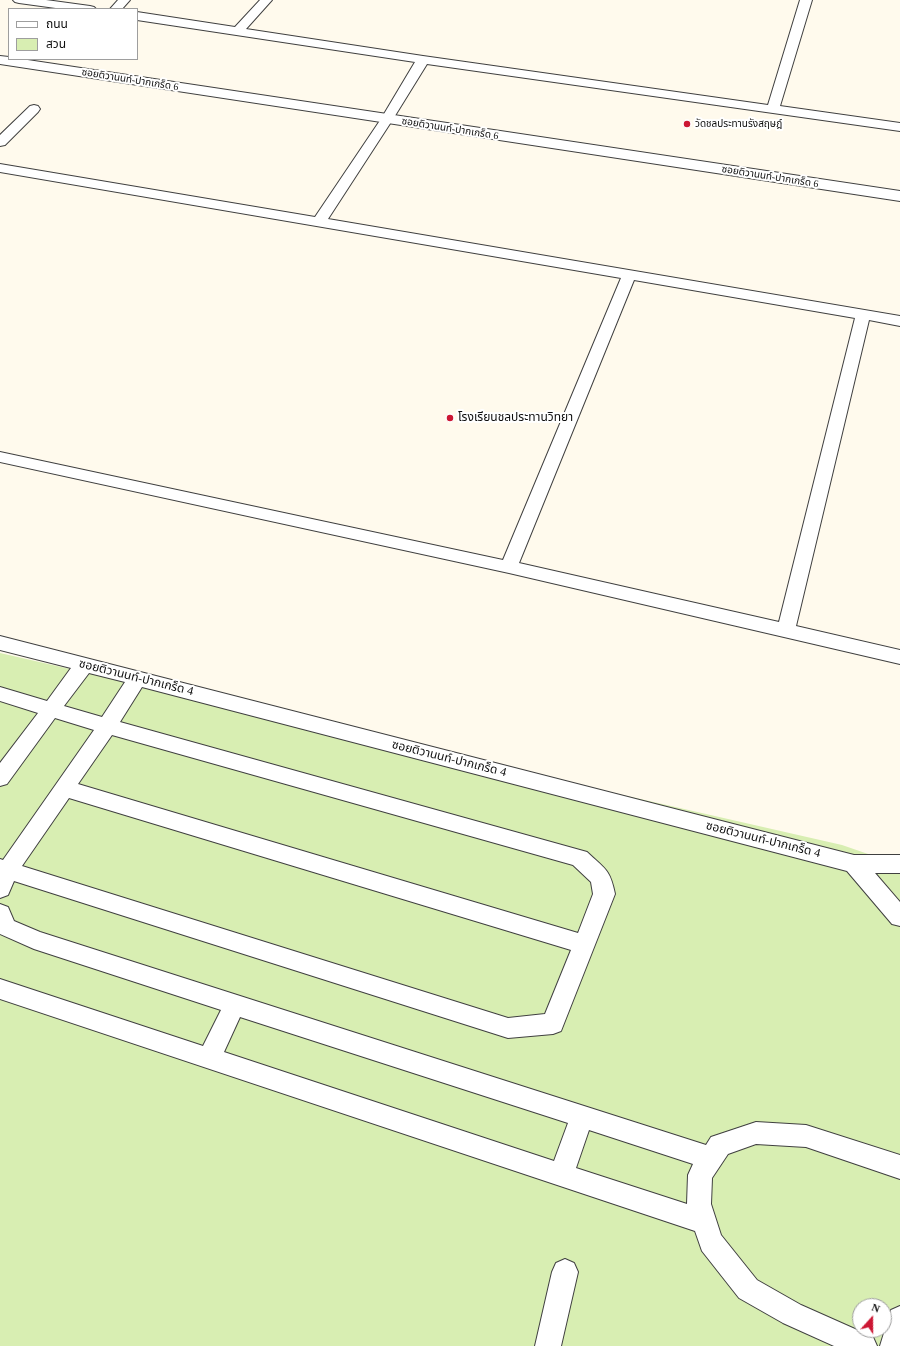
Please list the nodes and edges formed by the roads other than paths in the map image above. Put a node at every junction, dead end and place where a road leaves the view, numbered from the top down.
1 (19, 0) edge
2 (124, 0) edge
3 (266, 0) edge
4 (806, 0) edge
5 (82, 8) edge
6 (117, 8) edge
7 (138, 16) edge
8 (238, 31) junction
9 (0, 60) edge
10 (423, 60) junction
11 (34, 109) dead end
12 (773, 109) junction
13 (390, 114) junction
14 (900, 127) edge
15 (0, 142) edge
16 (0, 168) edge
17 (900, 196) edge
18 (319, 222) junction
19 (629, 275) junction
20 (863, 315) junction
21 (900, 321) edge
22 (0, 457) edge
23 (509, 567) junction
24 (786, 630) junction
25 (0, 643) edge
26 (900, 657) edge
27 (84, 665) junction
28 (137, 679) junction
29 (0, 694) edge
30 (50, 709) junction
31 (107, 726) junction
32 (1, 774) edge
33 (64, 788) junction
34 (854, 864) junction
35 (900, 864) edge
36 (2, 876) edge
37 (0, 913) edge
38 (900, 917) edge
39 (584, 944) junction
40 (0, 989) edge
41 (235, 1004) junction
42 (209, 1058) junction
43 (582, 1116) junction
44 (712, 1158) junction
45 (900, 1167) edge
46 (561, 1175) junction
47 (704, 1222) junction
48 (565, 1272) dead end
49 (900, 1316) edge
50 (548, 1346) edge
51 (864, 1346) edge
52 (893, 1346) edge

1 - 5 lane
2 - 6 lane
3 - 8 lane
4 - 12 lane
7 - 8 lane
8 - 10 lane
9 - 13 street, ซอยติวานนท์-ปากเกร็ด 6
10 - 12 lane
10 - 13 lane
11 - 15 lane
12 - 14 lane
13 - 17 street, ซอยติวานนท์-ปากเกร็ด 6
13 - 18 lane
16 - 18 lane
18 - 19 lane
19 - 20 lane
19 - 23 lane
20 - 21 lane
20 - 24 lane
22 - 23 lane
23 - 24 lane
24 - 26 lane
25 - 27 lane, ซอยติวานนท์-ปากเกร็ด 4
27 - 28 lane, ซอยติวานนท์-ปากเกร็ด 4
27 - 30 lane
28 - 31 lane
28 - 34 lane, ซอยติวานนท์-ปากเกร็ด 4
29 - 30 lane
30 - 31 lane
30 - 32 lane
31 - 33 lane
31 - 39 lane
33 - 36 lane
33 - 39 lane
34 - 35 lane, ซอยติวานนท์-ปากเกร็ด 4
34 - 38 lane
36 - 39 lane
37 - 41 lane
40 - 42 lane
41 - 42 lane
41 - 43 lane
42 - 46 lane
43 - 44 lane
43 - 46 lane
44 - 45 lane
44 - 47 lane
46 - 47 lane
47 - 51 lane
48 - 50 lane
49 - 52 lane

